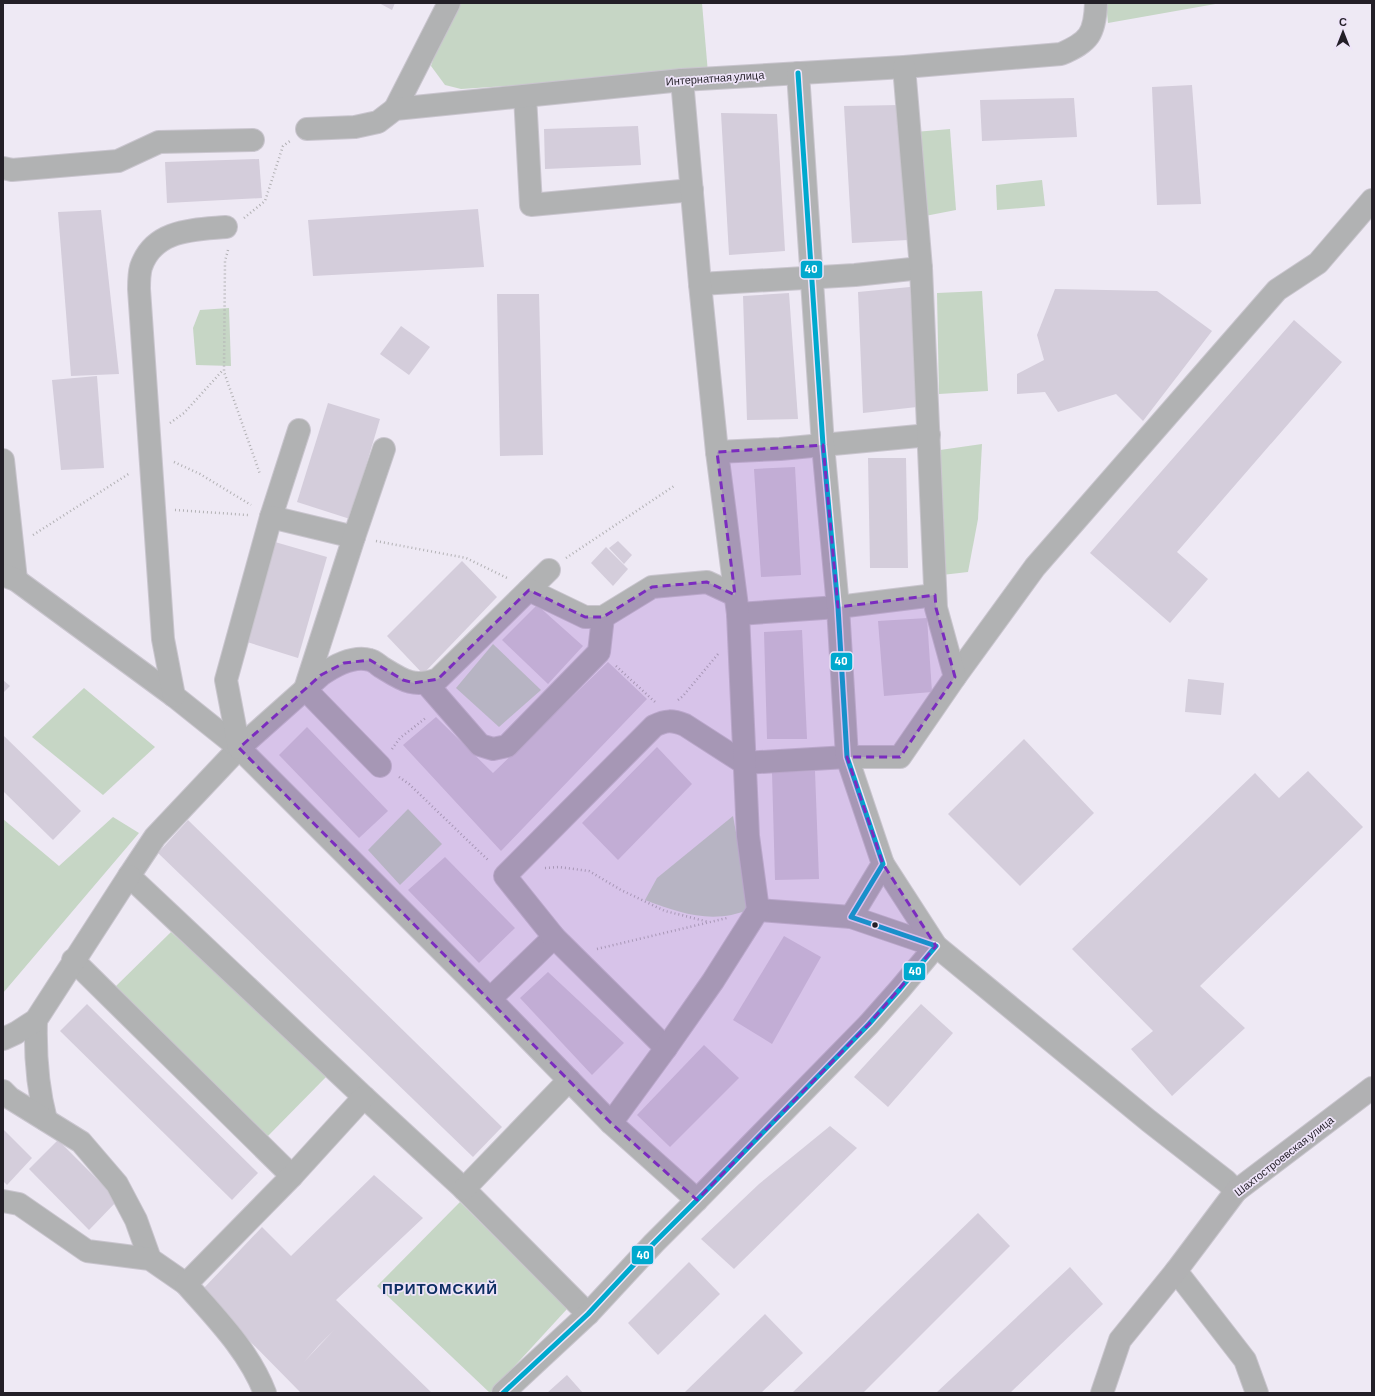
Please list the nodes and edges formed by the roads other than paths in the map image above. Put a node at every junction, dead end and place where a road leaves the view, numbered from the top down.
1 (449, 3) edge
2 (1096, 3) edge
3 (904, 67) junction
4 (798, 73) junction
5 (682, 80) junction
6 (525, 96) junction
7 (395, 109) junction
8 (307, 129) road end
9 (252, 140) dead end
10 (3, 168) edge
11 (692, 190) junction
12 (1372, 200) edge
13 (226, 227) road end
14 (921, 268) junction
15 (812, 277) junction
16 (700, 284) junction
17 (299, 430) dead end
18 (929, 435) junction
19 (823, 445) junction
20 (384, 449) dead end
21 (717, 452) junction
22 (3, 460) edge
23 (271, 517) junction
24 (354, 537) junction
25 (549, 570) road end
26 (9, 578) edge
27 (529, 590) junction
28 (935, 595) junction
29 (838, 607) junction
30 (737, 612) junction
31 (603, 617) junction
32 (955, 678) junction
33 (305, 689) junction
34 (433, 691) junction
35 (174, 696) junction
36 (239, 748) junction
37 (847, 756) junction
38 (744, 763) junction
39 (380, 766) road end
40 (884, 864) junction
41 (129, 876) junction
42 (758, 910) junction
43 (851, 917) junction
44 (554, 938) junction
45 (936, 946) junction
46 (73, 960) junction
47 (490, 999) junction
48 (36, 1020) junction
49 (3, 1039) edge
50 (666, 1048) junction
51 (569, 1080) junction
52 (1372, 1088) edge
53 (3, 1091) edge
54 (364, 1097) junction
55 (46, 1120) junction
56 (611, 1123) junction
57 (292, 1176) junction
58 (464, 1189) junction
59 (1236, 1191) junction
60 (698, 1200) junction
61 (3, 1201) edge
62 (150, 1259) junction
63 (1176, 1271) junction
64 (186, 1284) junction
65 (588, 1314) junction
66 (265, 1393) edge
67 (503, 1393) edge
68 (1102, 1393) edge
69 (1257, 1393) edge

1 - 7 street
2 - 3 street, Интернатная улица
3 - 4 street, Интернатная улица
3 - 14 street
4 - 5 street, Интернатная улица
4 - 15 street
5 - 6 street, Интернатная улица
5 - 11 street
6 - 7 street, Интернатная улица
6 - 11 street
7 - 8 street
9 - 10 street
11 - 16 street
12 - 32 street
13 - 35 street
14 - 15 street
14 - 18 street
15 - 16 street
15 - 19 street
16 - 21 street
17 - 23 street
18 - 19 street
18 - 28 street
19 - 21 street
19 - 29 street
20 - 24 street
21 - 30 street
22 - 26 street
23 - 24 street
23 - 36 street
24 - 33 street
25 - 27 street
26 - 35 street
27 - 31 street
27 - 34 street
28 - 29 street
28 - 32 street
29 - 30 street
29 - 37 street
30 - 31 street
30 - 38 street
31 - 34 street
32 - 37 street
33 - 34 street
33 - 36 street
33 - 39 street
35 - 36 street
36 - 41 street
36 - 47 street
37 - 38 street
37 - 40 street
38 - 42 street
38 - 44 street
40 - 43 street
40 - 45 street
41 - 46 street
41 - 54 street
42 - 43 street
42 - 50 street
43 - 45 street
44 - 47 street
44 - 50 street
45 - 59 street
45 - 60 street
46 - 48 street
46 - 57 street
47 - 51 street
48 - 49 street
48 - 55 street
50 - 56 street
51 - 56 street
51 - 58 street
52 - 59 main road, Шахтостроевская улица
53 - 55 street
54 - 57 street
54 - 58 street
55 - 62 street
56 - 60 street
57 - 64 street
58 - 65 street
59 - 63 main road, Шахтостроевская улица
60 - 65 street
61 - 62 street
62 - 64 street
63 - 68 main road, Шахтостроевская улица
63 - 69 street
64 - 66 street
65 - 67 street

